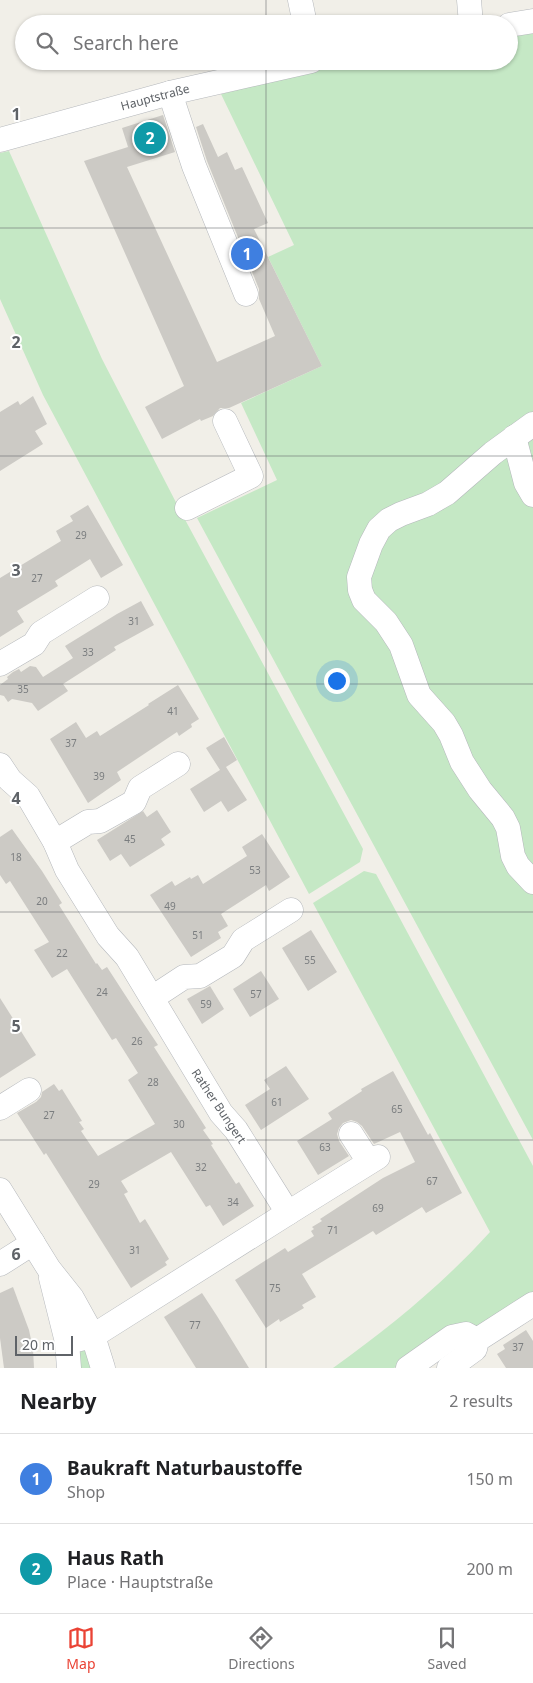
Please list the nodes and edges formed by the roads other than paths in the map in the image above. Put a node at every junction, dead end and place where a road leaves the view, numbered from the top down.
1 (300, 0) edge
2 (469, 0) edge
3 (303, 15) edge
4 (470, 15) edge
5 (533, 21) edge
6 (518, 24) edge
7 (271, 70) edge
8 (170, 93) junction
9 (0, 140) edge
10 (246, 294) dead end
11 (225, 421) dead end
12 (533, 424) edge
13 (514, 437) junction
14 (533, 495) edge
15 (187, 508) dead end
16 (97, 598) dead end
17 (0, 664) edge
18 (178, 764) dead end
19 (0, 765) edge
20 (55, 842) junction
21 (533, 882) edge
22 (291, 910) dead end
23 (152, 998) junction
24 (29, 1090) dead end
25 (0, 1108) edge
26 (351, 1134) dead end
27 (0, 1190) edge
28 (288, 1213) junction
29 (33, 1243) junction
30 (0, 1264) edge
31 (49, 1270) junction
32 (533, 1304) edge
33 (93, 1336) junction
34 (477, 1340) junction
35 (67, 1342) junction
36 (69, 1368) edge
37 (103, 1368) edge
38 (408, 1368) edge
39 (449, 1368) edge

1 - 3 street
2 - 4 street
5 - 6 street
7 - 8 street, Hauptstraße
8 - 9 street, Hauptstraße
8 - 10 street
11 - 15 street
12 - 13 street
13 - 14 street
13 - 21 street
16 - 17 street
18 - 20 street
19 - 20 street, Rather Bungert
20 - 23 street, Rather Bungert
22 - 23 street
23 - 28 street, Rather Bungert
24 - 25 street
26 - 28 street
27 - 29 street
28 - 33 street
29 - 30 street
29 - 31 street
31 - 33 street
31 - 35 street
32 - 34 street
33 - 35 street
33 - 37 street
34 - 38 street
34 - 39 street
35 - 36 street

